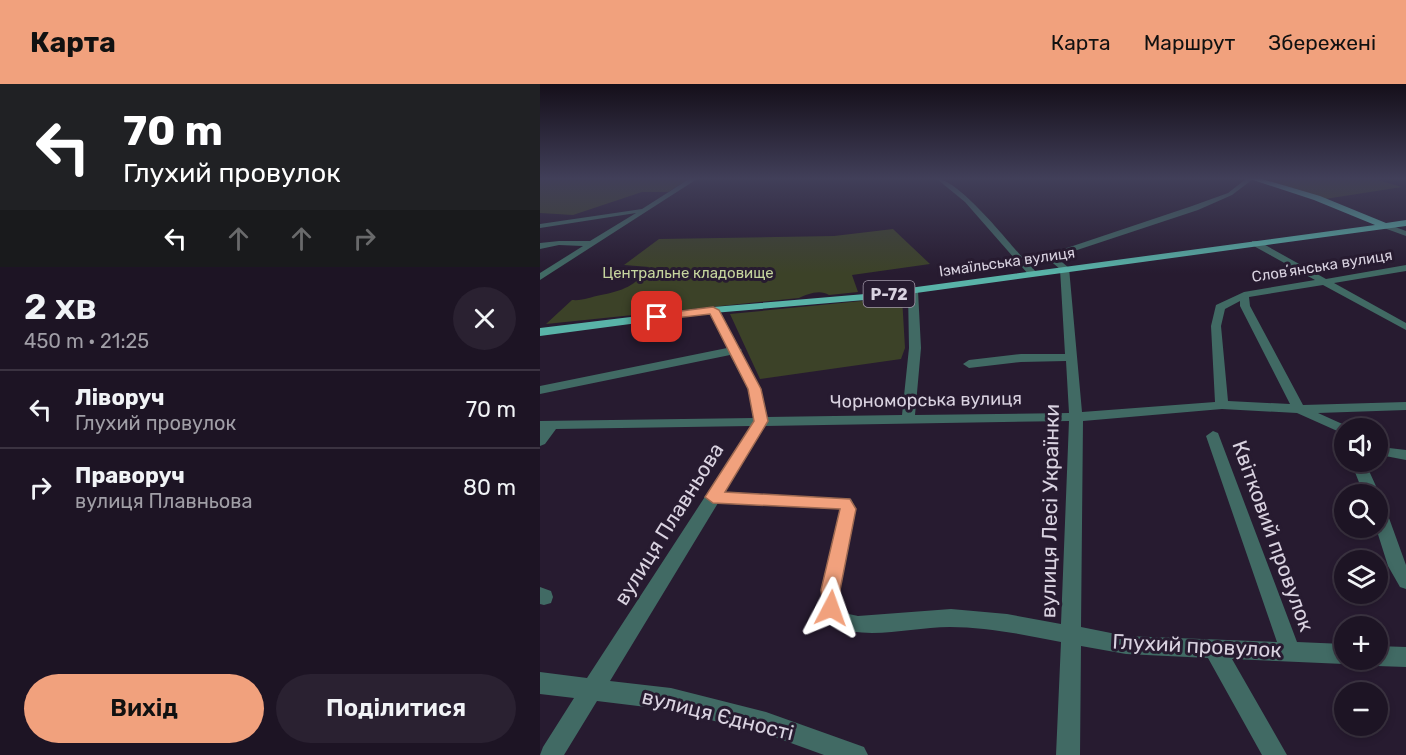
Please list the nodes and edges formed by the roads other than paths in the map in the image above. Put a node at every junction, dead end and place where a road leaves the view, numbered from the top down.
1 (638, 210) edge
2 (644, 210) edge
3 (975, 210) edge
4 (1188, 210) edge
5 (1348, 210) edge
6 (1406, 223) edge
7 (540, 226) edge
8 (1387, 226) junction
9 (1406, 234) edge
10 (1254, 243) junction
11 (592, 244) junction
12 (540, 246) edge
13 (1050, 256) junction
14 (1020, 260) junction
15 (1064, 268) junction
16 (1403, 270) edge
17 (1032, 273) junction
18 (540, 276) edge
19 (1323, 281) junction
20 (913, 291) junction
21 (1244, 295) junction
22 (713, 310) junction
23 (1406, 327) edge
24 (540, 332) edge
25 (736, 350) junction
26 (1071, 357) junction
27 (969, 364) dead end
28 (540, 390) edge
29 (1222, 405) junction
30 (1406, 406) edge
31 (1299, 409) junction
32 (1076, 417) junction
33 (909, 420) junction
34 (761, 421) junction
35 (547, 425) edge
36 (1334, 425) edge
37 (1213, 436) dead end
38 (540, 441) edge
39 (1388, 451) edge
40 (1388, 454) edge
41 (1406, 455) edge
42 (1406, 466) edge
43 (713, 497) junction
44 (1388, 538) edge
45 (1406, 581) edge
46 (1072, 634) junction
47 (1215, 650) junction
48 (1290, 651) junction
49 (1334, 653) edge
50 (1388, 656) edge
51 (1406, 657) edge
52 (540, 683) edge
53 (591, 689) junction
54 (551, 755) edge
55 (856, 755) edge
56 (1068, 755) edge
57 (1275, 755) edge

1 - 7 street
2 - 11 street
3 - 14 street
4 - 13 street
5 - 8 main road
6 - 8 main road, Ізмаїльська вулиця / Р-72
8 - 9 street
8 - 10 main road, Ізмаїльська вулиця / Р-72
10 - 15 main road, Ізмаїльська вулиця / Р-72
10 - 19 street
11 - 12 street
11 - 18 street
13 - 14 street
13 - 15 street
14 - 17 street
15 - 17 main road, Ізмаїльська вулиця / Р-72
15 - 26 street, вулиця Лесі Українки
16 - 19 street, Словʼянська вулиця
17 - 20 main road, Ізмаїльська вулиця / Р-72
19 - 21 street, Словʼянська вулиця
19 - 23 street
20 - 22 main road, Ізмаїльська вулиця / Р-72
20 - 33 street
21 - 29 street
21 - 31 street
22 - 24 main road, Ізмаїльська вулиця / Р-72
22 - 25 street
25 - 28 street
25 - 34 street
26 - 27 street
26 - 32 street, вулиця Лесі Українки
29 - 31 street, Чорноморська вулиця
29 - 32 street, Чорноморська вулиця
30 - 31 street
31 - 36 street, Чорноморська вулиця
32 - 33 street, Чорноморська вулиця
32 - 46 street, вулиця Лесі Українки
33 - 34 street, Чорноморська вулиця
34 - 35 street, Чорноморська вулиця
34 - 43 street, вулиця Плавньова
35 - 38 street
37 - 48 street, Квітковий провулок
39 - 41 street
40 - 42 street
43 - 46 street, Глухий провулок
43 - 53 street, вулиця Плавньова
44 - 45 street
46 - 47 street, Глухий провулок
46 - 56 street, вулиця Лесі Українки
47 - 48 street, Глухий провулок
47 - 57 street
48 - 49 street, Глухий провулок
50 - 51 street
52 - 53 street, вулиця Єдності
53 - 54 street, вулиця Плавньова
53 - 55 street, вулиця Єдності

